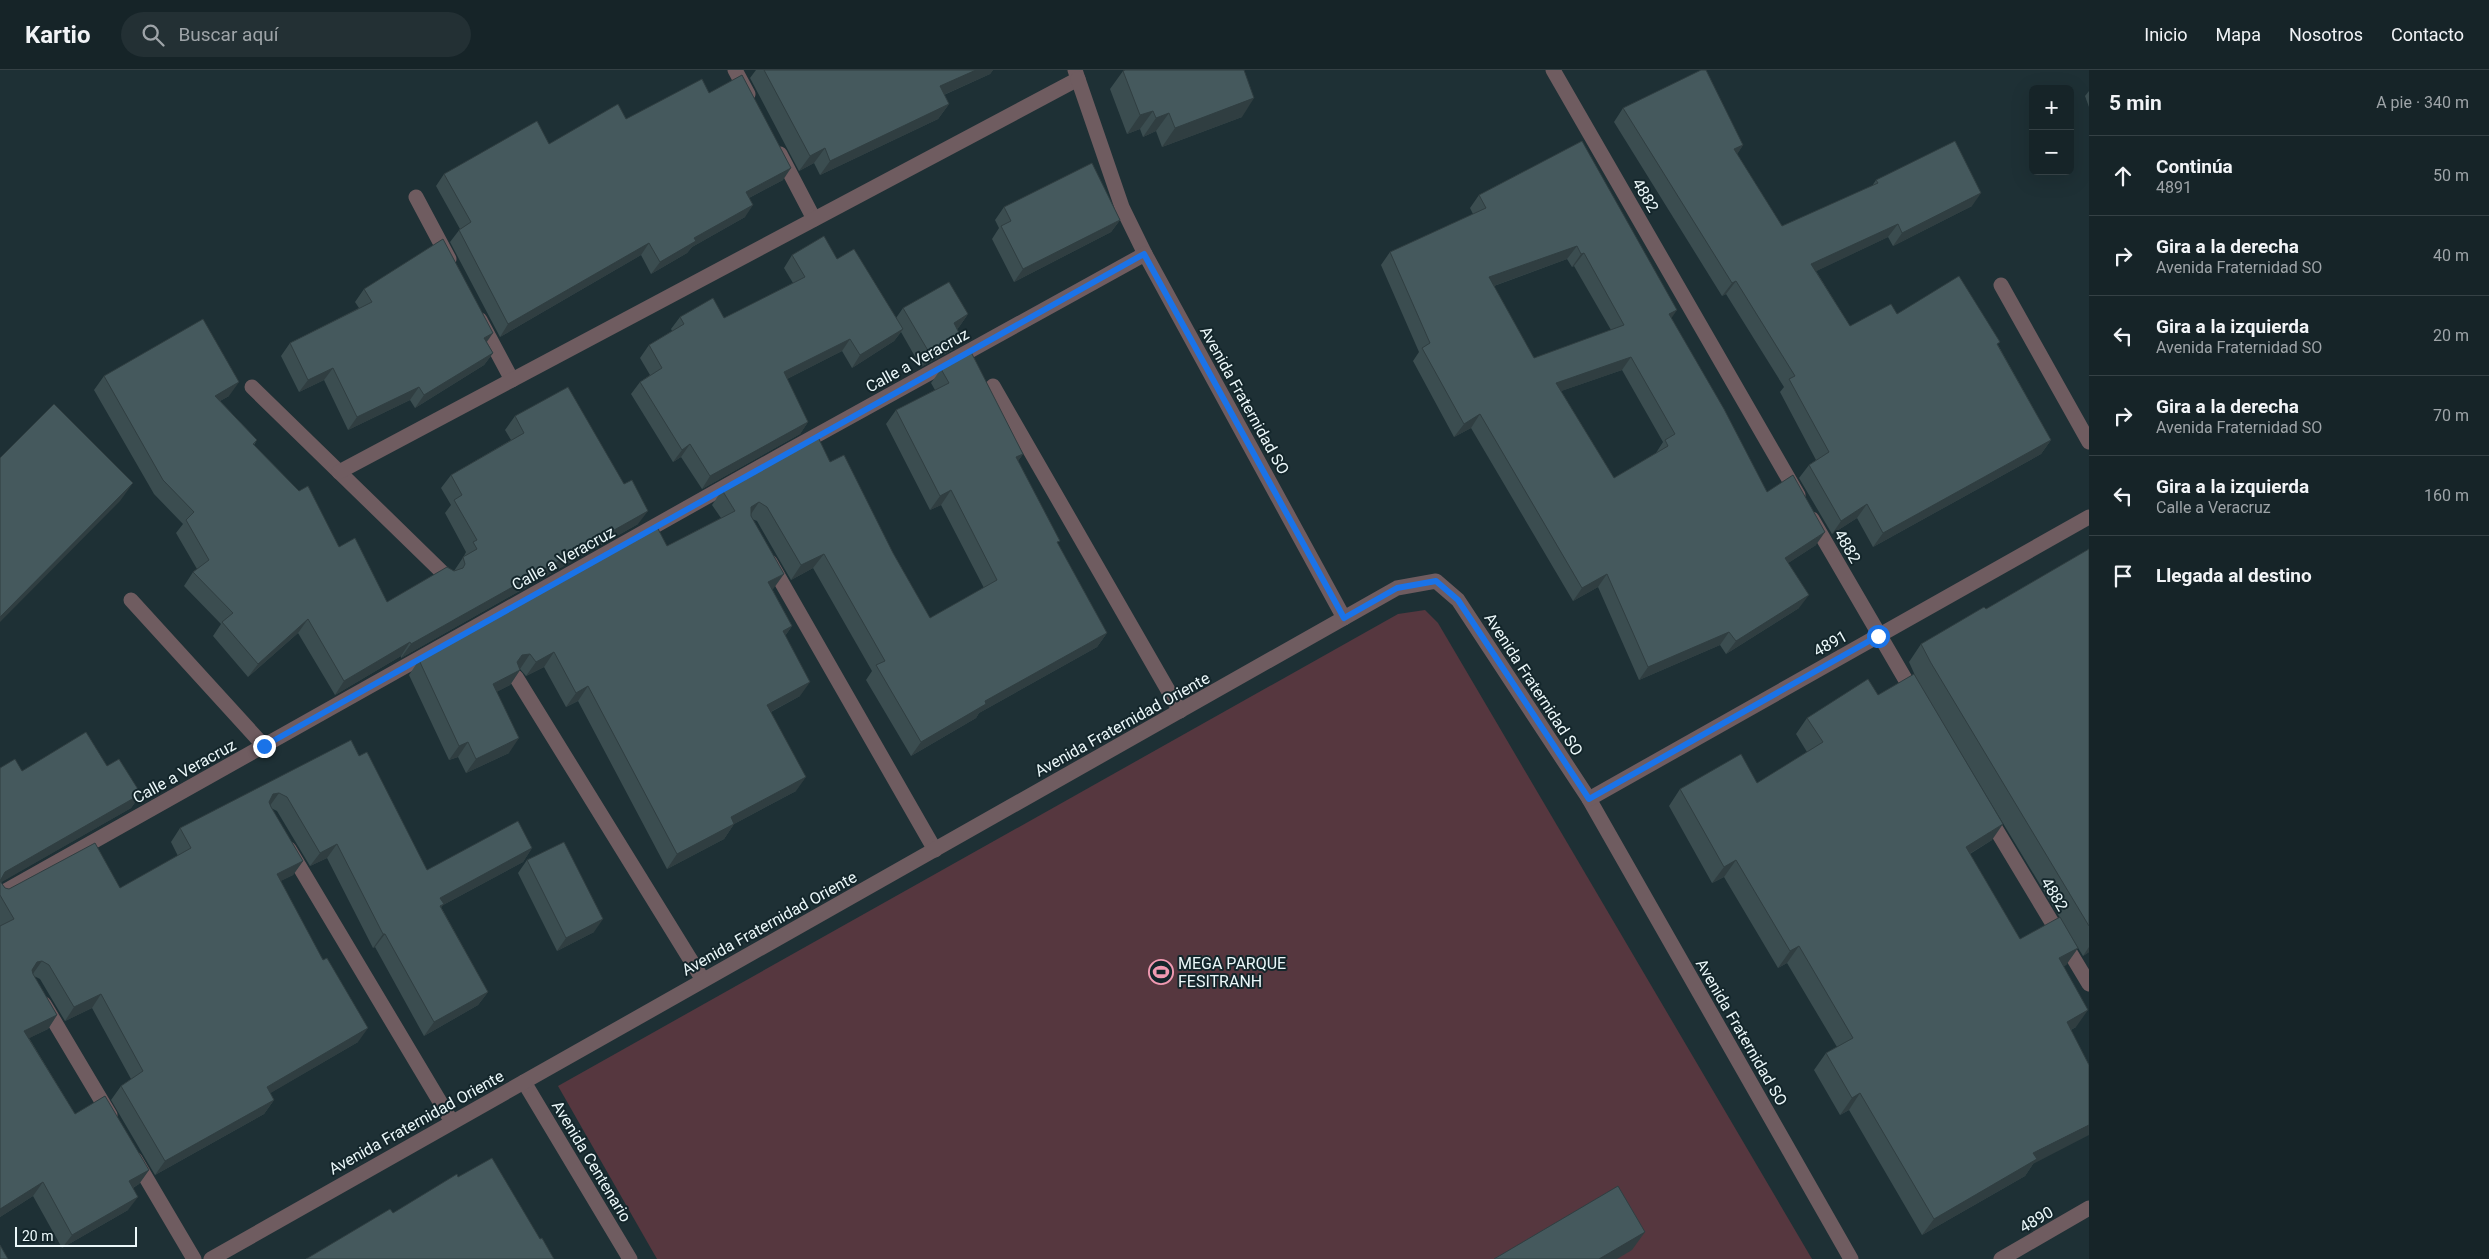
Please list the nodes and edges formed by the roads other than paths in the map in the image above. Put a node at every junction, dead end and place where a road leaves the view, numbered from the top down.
1 (735, 70) edge
2 (1553, 70) edge
3 (1076, 74) edge
4 (753, 105) edge
5 (772, 140) edge
6 (416, 197) dead end
7 (814, 219) junction
8 (1144, 254) junction
9 (457, 275) edge
10 (2001, 285) dead end
11 (475, 310) edge
12 (512, 380) junction
13 (993, 386) dead end
14 (252, 387) dead end
15 (2089, 442) edge
16 (339, 472) junction
17 (2089, 517) edge
18 (764, 551) edge
19 (446, 576) edge
20 (131, 600) dead end
21 (1344, 618) junction
22 (1878, 636) junction
23 (516, 677) edge
24 (1180, 711) junction
25 (1925, 712) edge
26 (264, 746) junction
27 (1589, 799) junction
28 (1981, 806) edge
29 (279, 833) edge
30 (935, 850) junction
31 (0, 894) edge
32 (703, 980) junction
33 (2089, 984) edge
34 (37, 992) edge
35 (524, 1082) junction
36 (452, 1122) junction
37 (118, 1130) edge
38 (128, 1147) edge
39 (2089, 1208) edge
40 (230, 1254) edge
41 (194, 1259) edge
42 (211, 1259) edge
43 (630, 1259) edge
44 (1851, 1259) edge
45 (2001, 1259) edge

1 - 4 street
2 - 22 street, 4882
3 - 7 street
3 - 8 street, Avenida Fraternidad SO
5 - 7 street
6 - 9 street
7 - 12 street
8 - 21 street, Avenida Fraternidad SO
8 - 26 street, Calle a Veracruz
10 - 15 street
11 - 12 street
12 - 16 street
13 - 24 street
14 - 16 street
16 - 19 street
17 - 22 street, 4891
18 - 30 street
20 - 26 street
21 - 24 street, Avenida Fraternidad Oriente
21 - 27 street, Avenida Fraternidad SO
22 - 25 street, 4882
22 - 27 street, 4891
23 - 32 street
24 - 30 street, Avenida Fraternidad Oriente
26 - 31 street, Calle a Veracruz
27 - 44 street, Avenida Fraternidad SO
28 - 33 street, 4882
29 - 36 street
30 - 32 street, Avenida Fraternidad Oriente
32 - 35 street, Avenida Fraternidad Oriente
34 - 37 street
35 - 36 street, Avenida Fraternidad Oriente
35 - 43 street, Avenida Centenario
36 - 40 street, Avenida Fraternidad Oriente
38 - 41 street
39 - 45 street, 4890
40 - 42 street, Avenida Fraternidad Oriente

